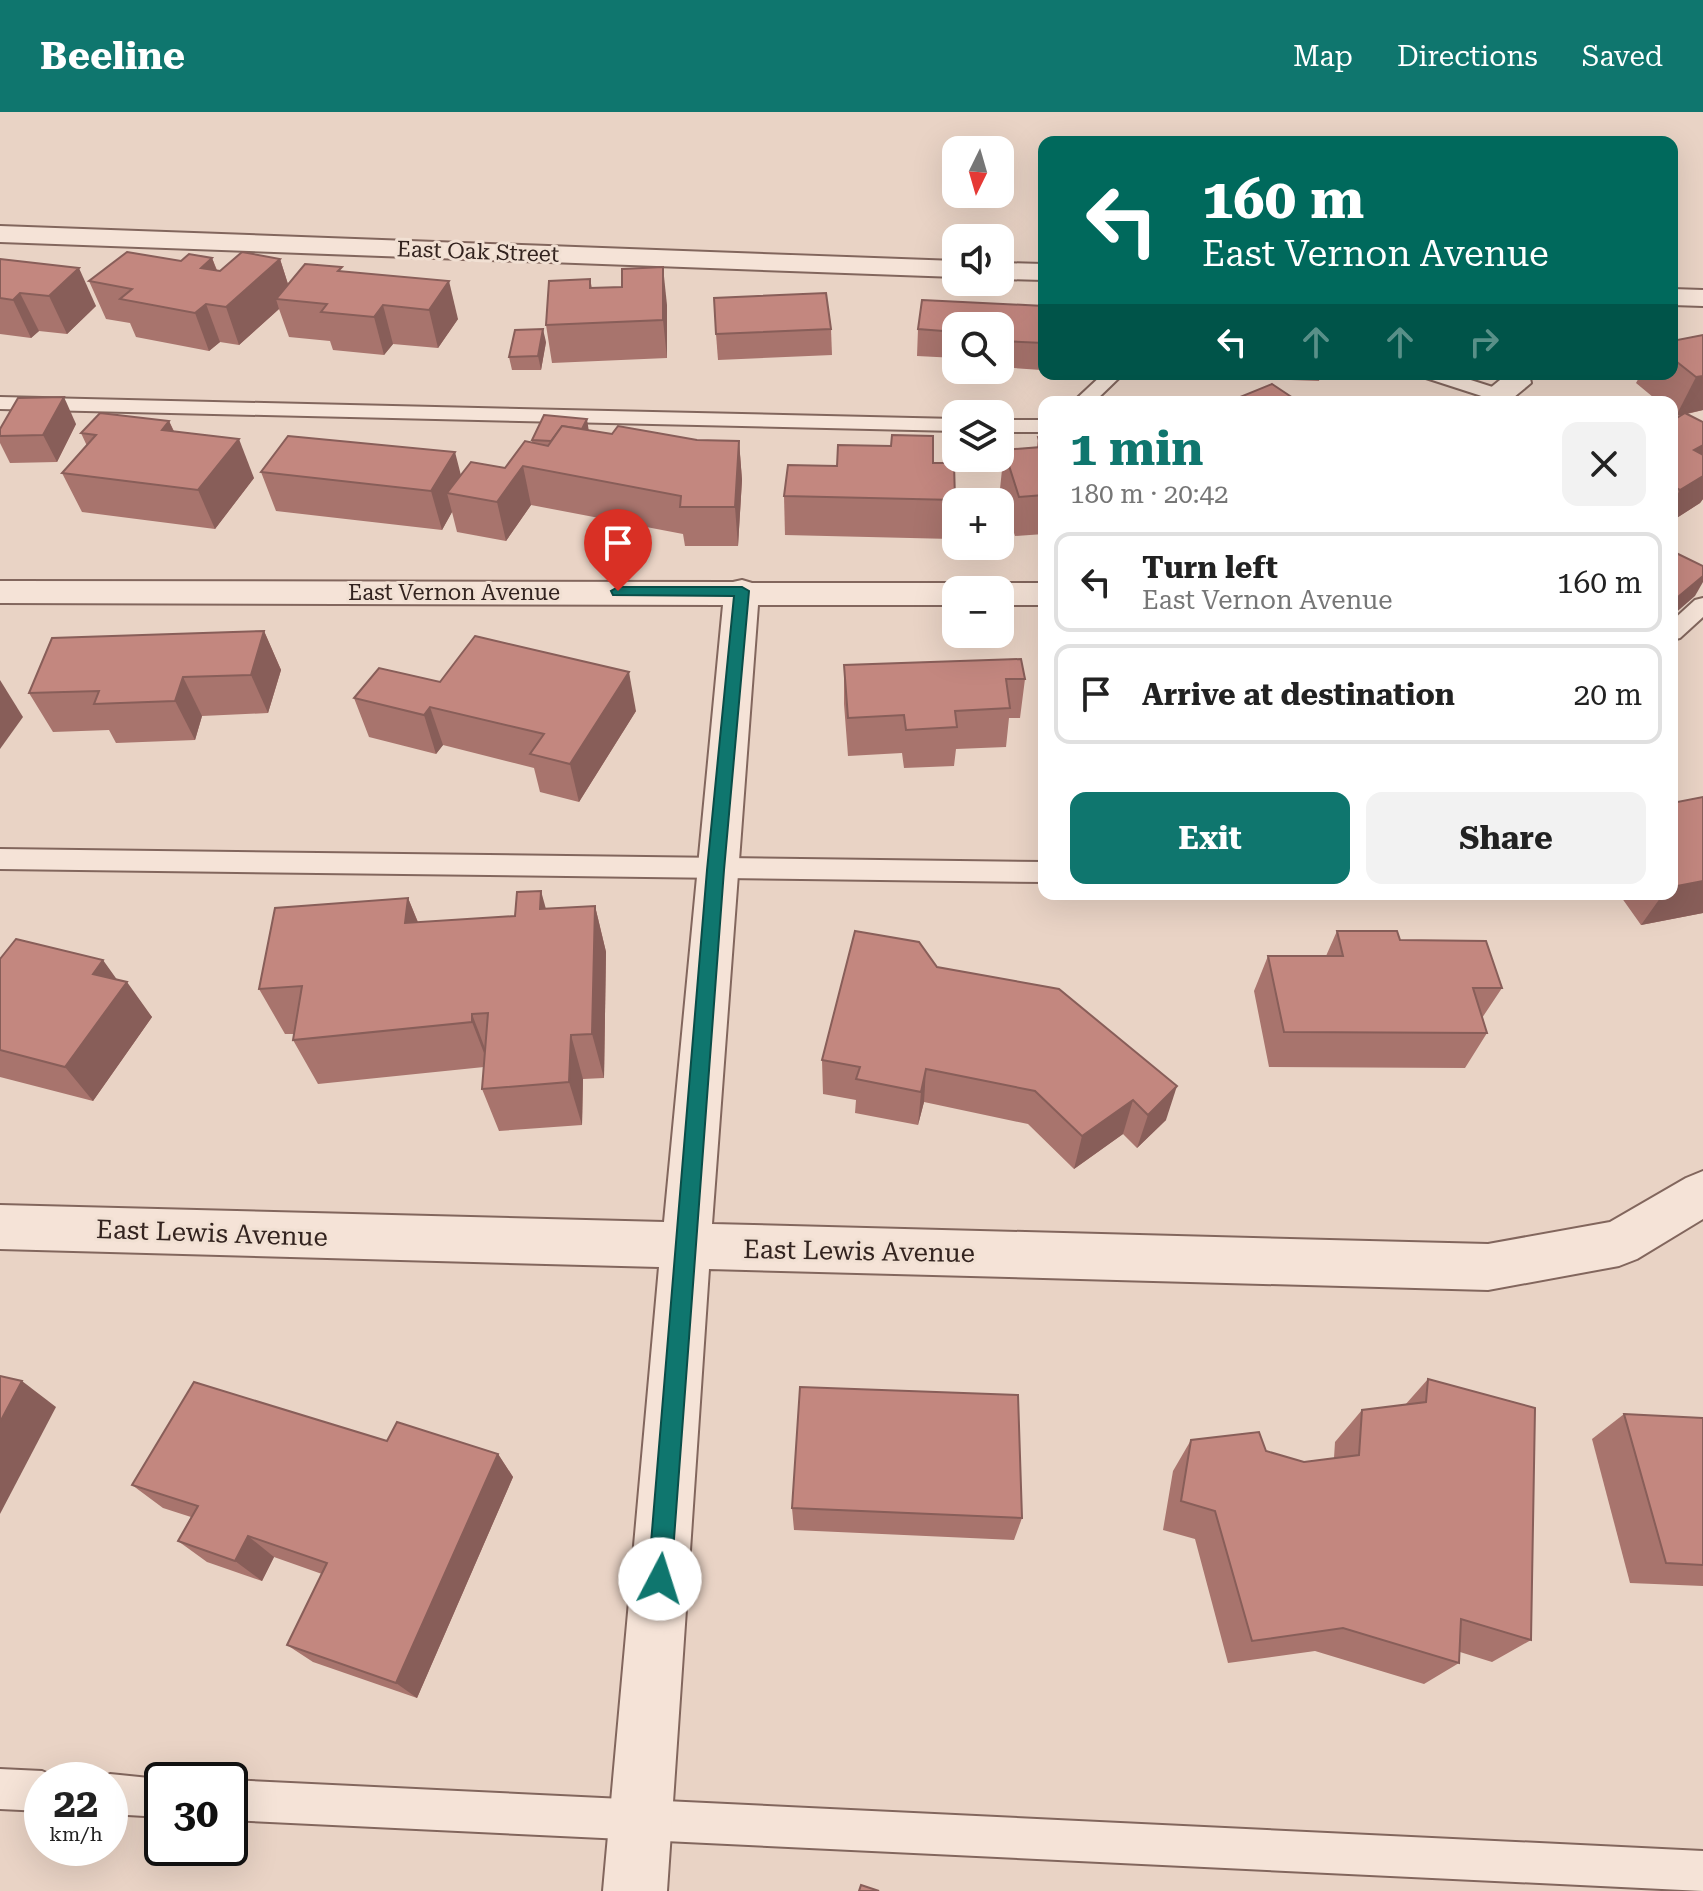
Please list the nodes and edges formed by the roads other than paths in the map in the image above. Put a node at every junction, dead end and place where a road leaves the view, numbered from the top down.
1 (0, 234) edge
2 (942, 268) edge
3 (1014, 271) edge
4 (1038, 272) edge
5 (1678, 297) edge
6 (1703, 298) edge
7 (1107, 380) edge
8 (1458, 380) edge
9 (1500, 390) edge
10 (1090, 396) edge
11 (0, 403) edge
12 (942, 425) edge
13 (1014, 426) edge
14 (1038, 426) edge
15 (742, 591) junction
16 (0, 592) edge
17 (942, 594) edge
18 (1014, 594) edge
19 (1038, 594) edge
20 (1703, 605) edge
21 (1678, 628) edge
22 (0, 859) edge
23 (716, 870) junction
24 (1038, 872) edge
25 (1703, 1193) edge
26 (0, 1227) edge
27 (687, 1247) junction
28 (0, 1789) edge
29 (24, 1790) edge
30 (248, 1801) edge
31 (640, 1821) junction
32 (1703, 1871) edge
33 (635, 1891) edge

1 - 2 street, East Oak Street
3 - 4 street
5 - 6 street
7 - 10 lane
8 - 9 lane
11 - 12 lane
13 - 14 lane
15 - 16 street, East Vernon Avenue
15 - 17 street, East Vernon Avenue
15 - 23 street
18 - 19 street
20 - 21 lane
22 - 23 lane
23 - 24 lane
23 - 27 street
25 - 27 street, East Lewis Avenue
26 - 27 street, East Lewis Avenue
27 - 31 street
28 - 29 lane
30 - 31 lane
31 - 32 lane
31 - 33 street

